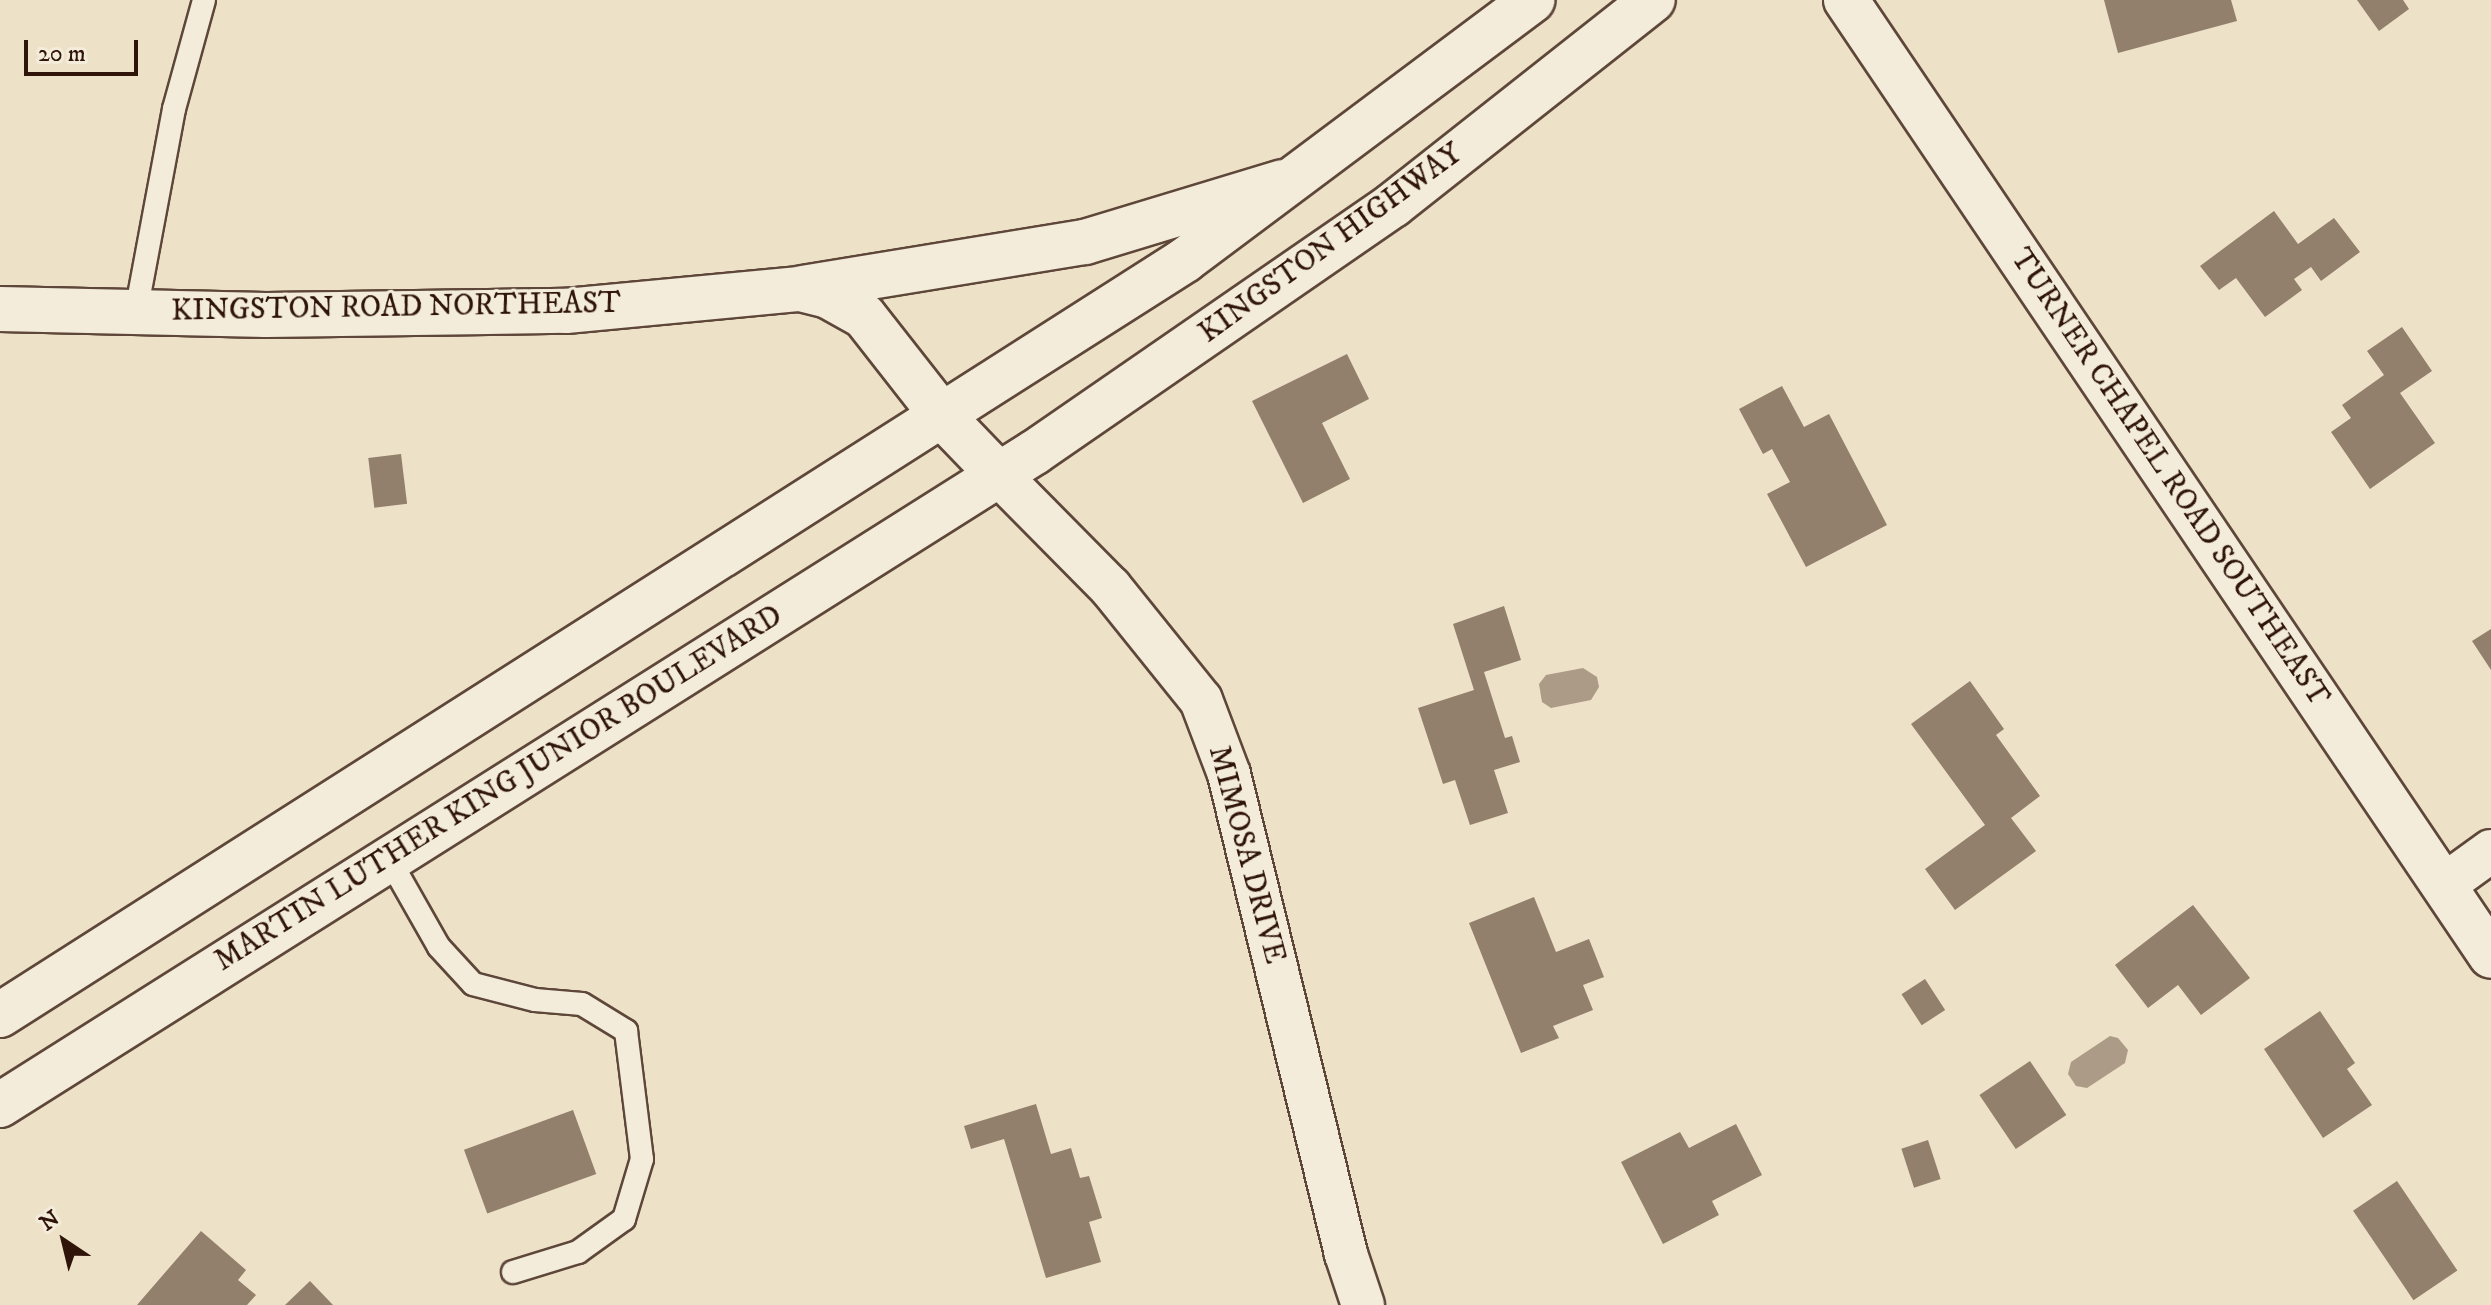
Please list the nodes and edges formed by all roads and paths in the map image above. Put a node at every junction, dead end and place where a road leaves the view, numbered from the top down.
1 (204, 0) edge
2 (1533, 0) edge
3 (1653, 0) edge
4 (1846, 0) edge
5 (1306, 173) junction
6 (800, 289) junction
7 (0, 309) edge
8 (136, 312) junction
9 (944, 418) junction
10 (999, 475) junction
11 (2491, 851) edge
12 (389, 859) junction
13 (2444, 885) junction
14 (2491, 956) edge
15 (0, 1015) edge
16 (0, 1105) edge
17 (513, 1272) dead end
18 (1363, 1305) edge

1 - 8 lane
2 - 5 main road
3 - 10 main road, KINGSTON HIGHWAY
4 - 13 main road, TURNER CHAPEL ROAD SOUTHEAST
5 - 6 main road
5 - 9 main road
6 - 8 main road, KINGSTON ROAD NORTHEAST
6 - 9 main road, KINGSTON ROAD NORTHEAST
7 - 8 main road, KINGSTON ROAD NORTHEAST
9 - 10 main road, KINGSTON ROAD NORTHEAST
9 - 15 main road
10 - 12 main road, MARTIN LUTHER KING JUNIOR BOULEVARD
10 - 18 street, MIMOSA DRIVE
11 - 13 street
12 - 16 main road, MARTIN LUTHER KING JUNIOR BOULEVARD
12 - 17 lane
13 - 14 main road, TURNER CHAPEL ROAD SOUTHEAST

